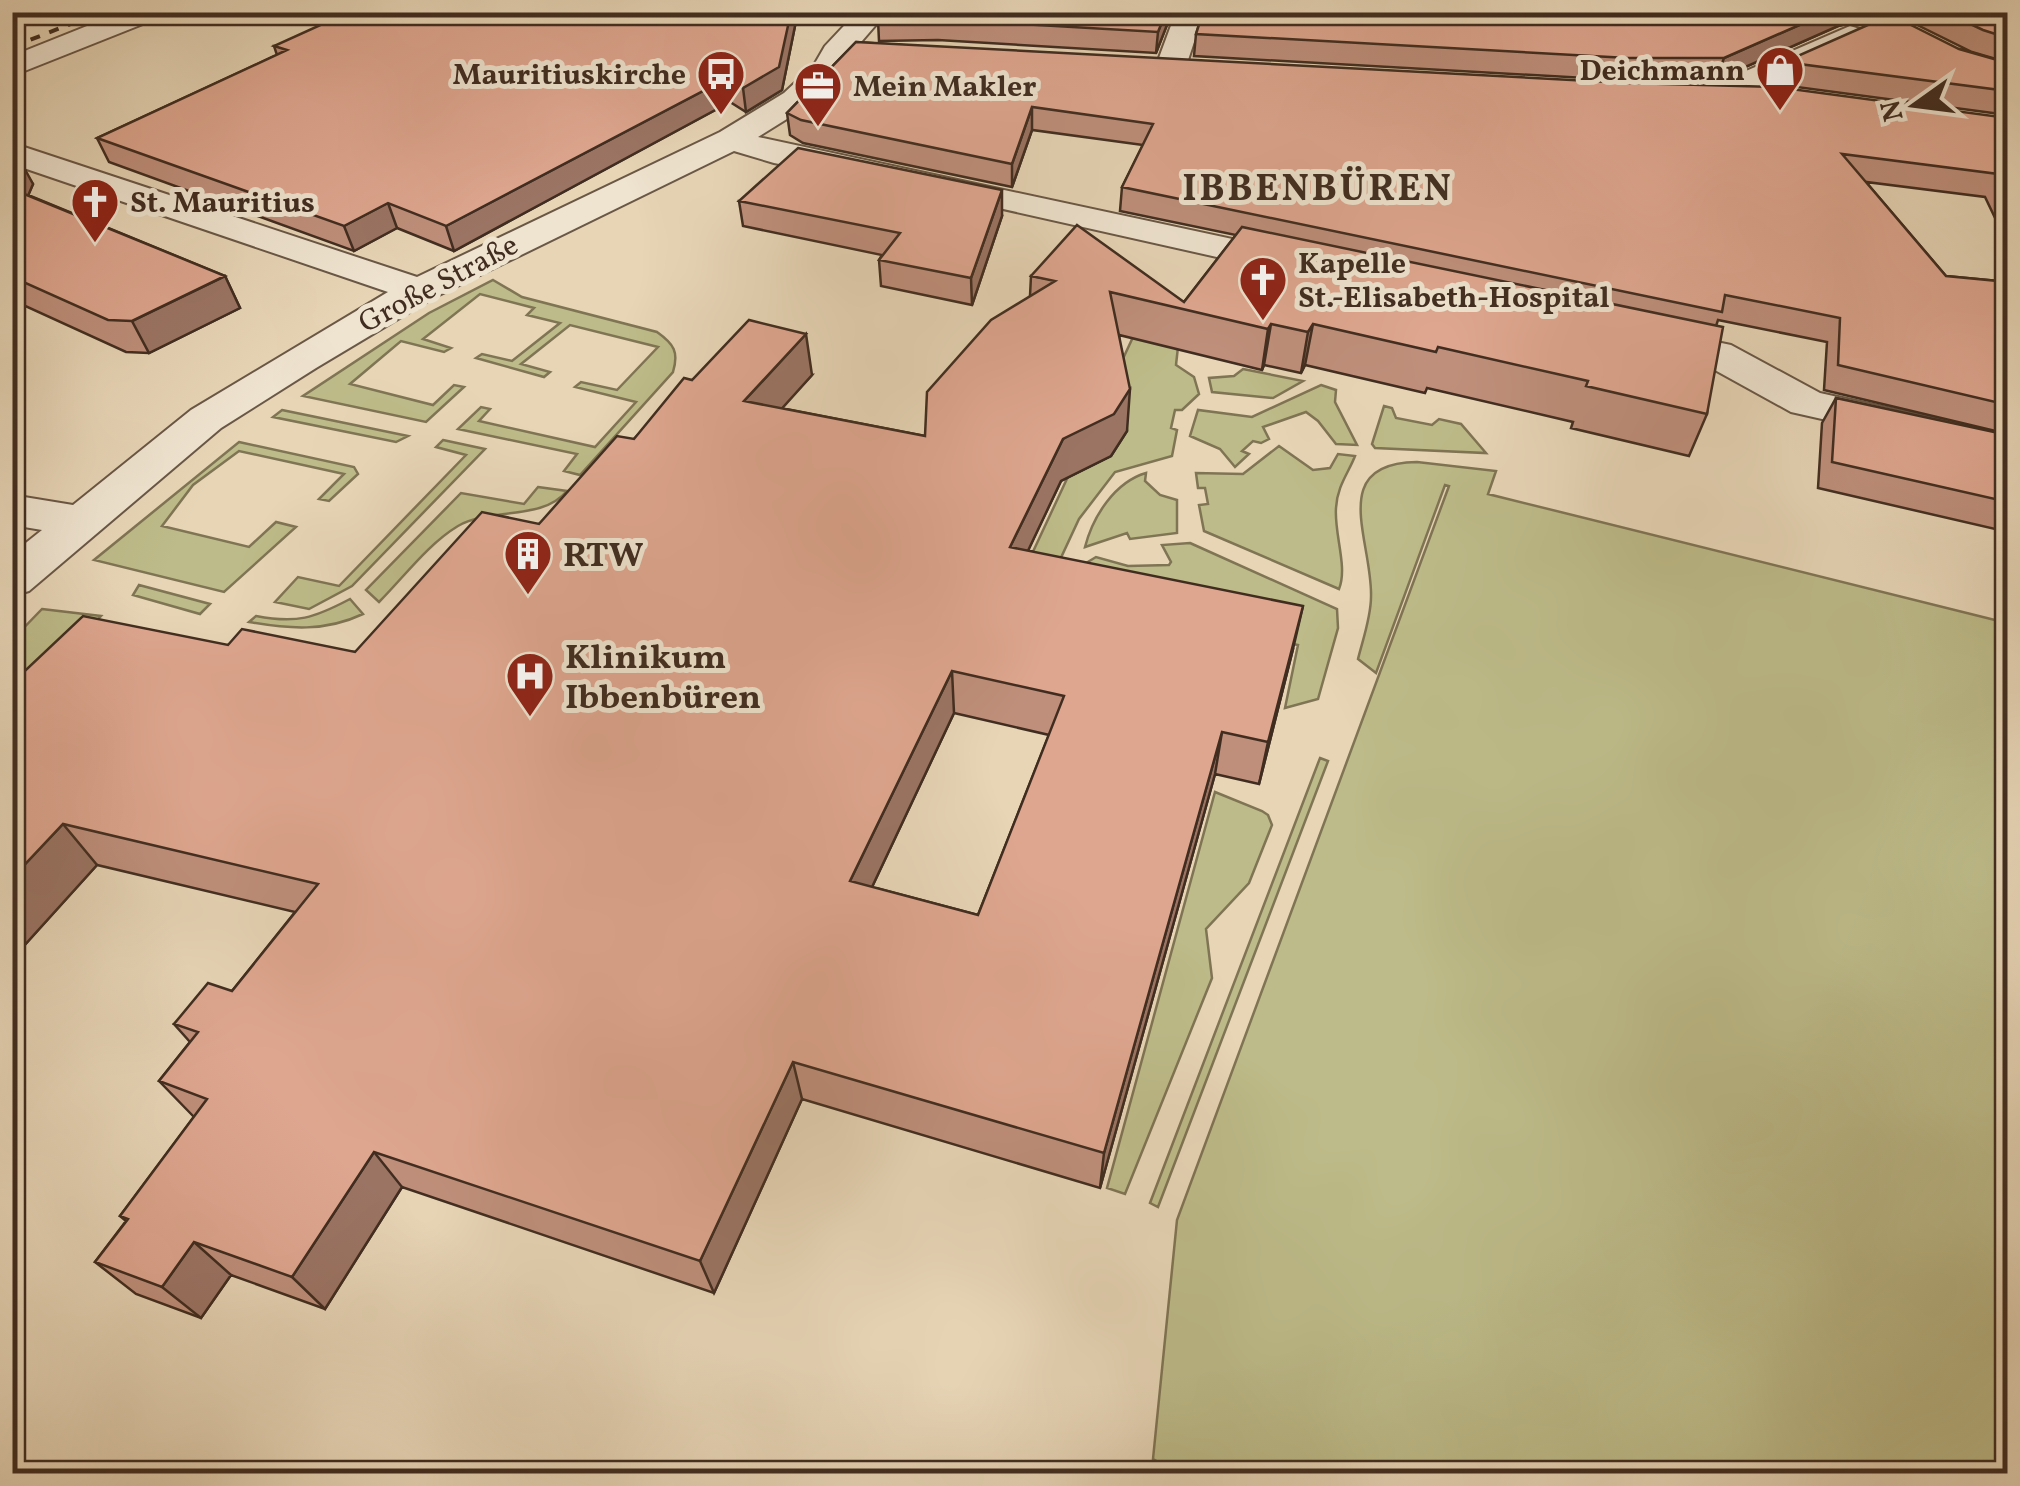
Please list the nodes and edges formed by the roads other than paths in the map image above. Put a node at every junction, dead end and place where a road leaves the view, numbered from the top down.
1 (148, 12) edge
2 (873, 12) edge
3 (1190, 12) edge
4 (1878, 29) edge
5 (1132, 64) edge
6 (1171, 66) junction
7 (12, 67) edge
8 (1209, 68) edge
9 (1692, 92) edge
10 (732, 138) junction
11 (12, 153) edge
12 (1328, 271) edge
13 (419, 290) junction
14 (1605, 330) edge
15 (2008, 448) edge
16 (12, 510) edge
17 (83, 522) junction
18 (12, 580) edge

1 - 7 street
2 - 10 street, Große Straße
3 - 6 street
4 - 9 street
5 - 6 street
6 - 8 street
10 - 12 street
10 - 13 street, Große Straße
11 - 13 street
13 - 17 street, Große Straße
14 - 15 street
16 - 17 street
17 - 18 street, Große Straße

